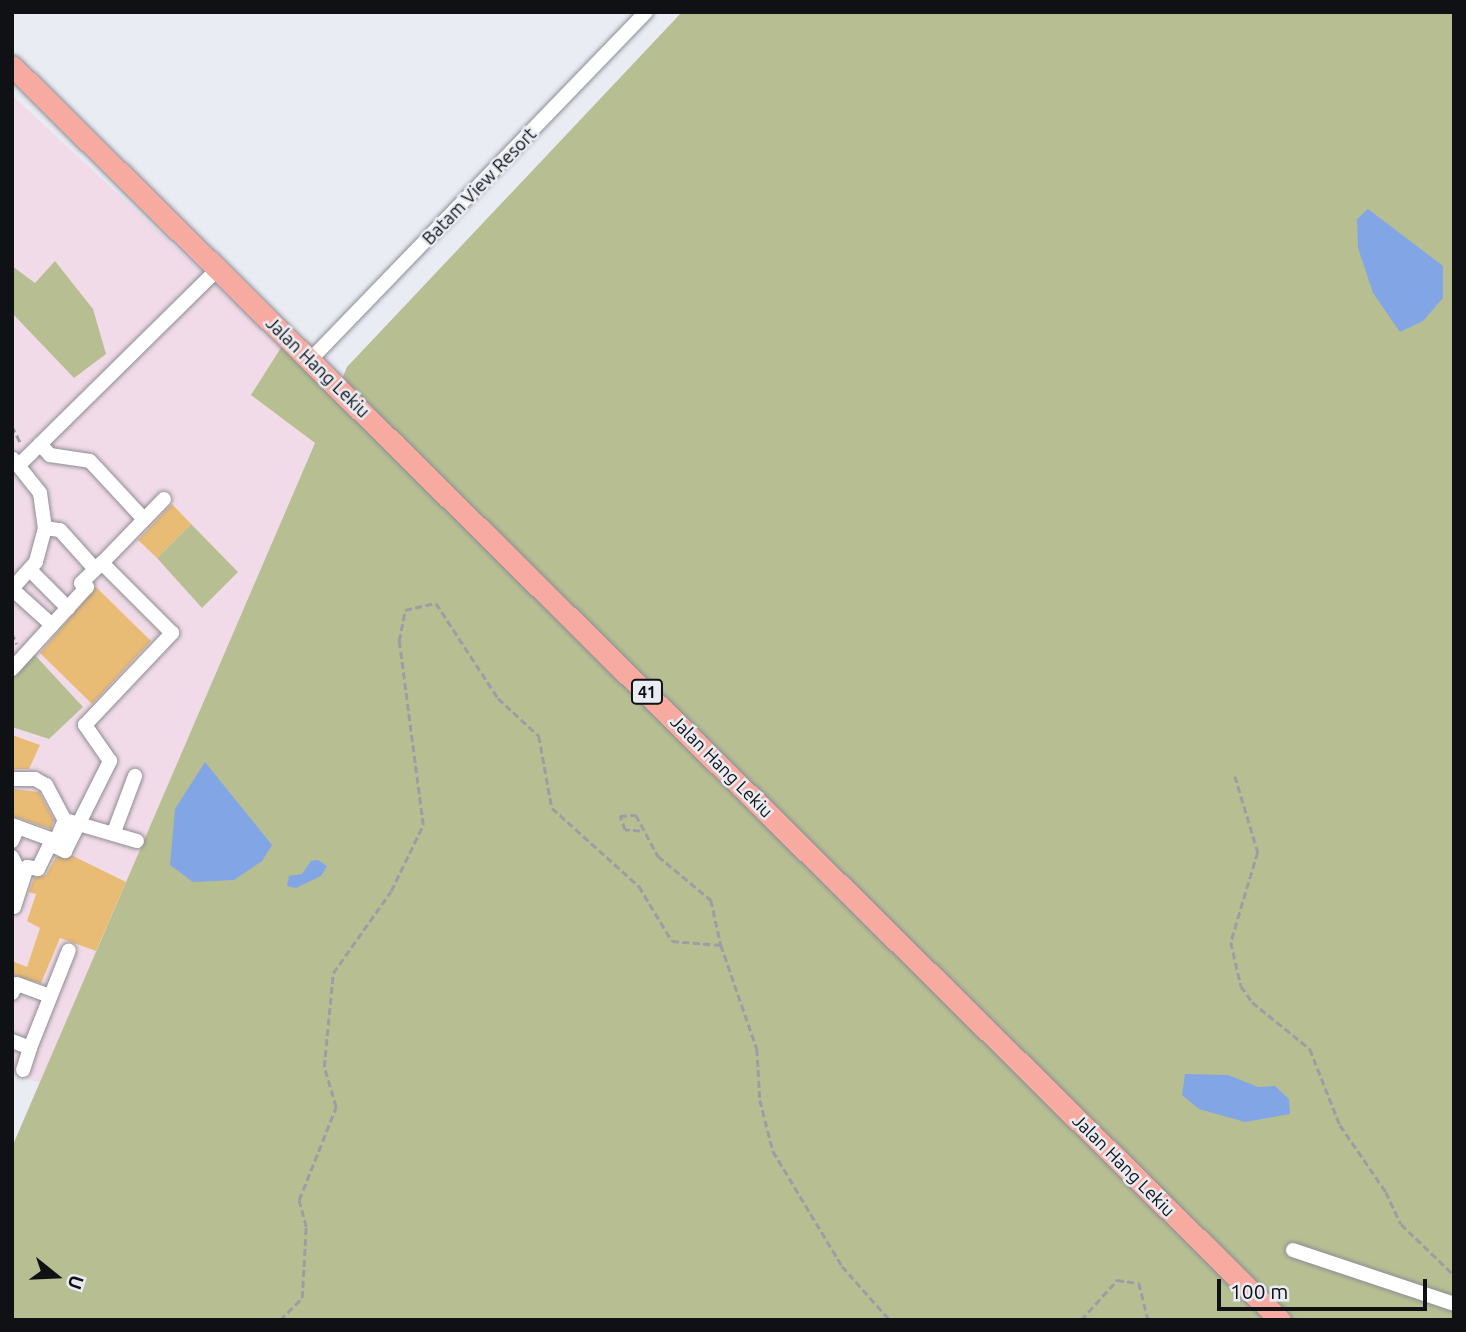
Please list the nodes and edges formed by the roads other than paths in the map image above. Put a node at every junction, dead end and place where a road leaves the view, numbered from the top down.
1 (646, 12) edge
2 (12, 66) edge
3 (217, 270) junction
4 (311, 359) junction
5 (40, 444) junction
6 (20, 460) edge
7 (164, 499) dead end
8 (141, 516) dead end
9 (46, 528) junction
10 (99, 566) junction
11 (30, 570) junction
12 (12, 589) edge
13 (68, 608) junction
14 (52, 625) junction
15 (12, 669) edge
16 (135, 776) dead end
17 (12, 779) edge
18 (72, 822) junction
19 (15, 826) edge
20 (114, 832) junction
21 (12, 841) edge
22 (137, 841) dead end
23 (12, 857) edge
24 (12, 881) edge
25 (14, 907) dead end
26 (69, 950) dead end
27 (12, 993) edge
28 (50, 996) junction
29 (12, 1041) edge
30 (30, 1048) junction
31 (23, 1070) dead end
32 (1293, 1250) dead end
33 (1454, 1304) edge
34 (1280, 1320) edge

1 - 4 street, Batam View Resort
2 - 3 highway, Jalan Hang Lekiu / 41
3 - 4 highway, Jalan Hang Lekiu / 41
3 - 5 street
4 - 34 highway, Jalan Hang Lekiu / 41
5 - 6 street
5 - 8 street
6 - 9 street
7 - 10 street
9 - 10 street
9 - 11 street
10 - 13 street
10 - 18 street
11 - 12 street
11 - 13 street
12 - 14 street
13 - 14 street
14 - 15 street
16 - 20 street
17 - 18 street
18 - 19 street
18 - 20 street
18 - 25 street
19 - 21 street
20 - 22 street
23 - 24 street
26 - 28 street
27 - 28 street
28 - 30 street
29 - 30 street
30 - 31 street
32 - 33 street

